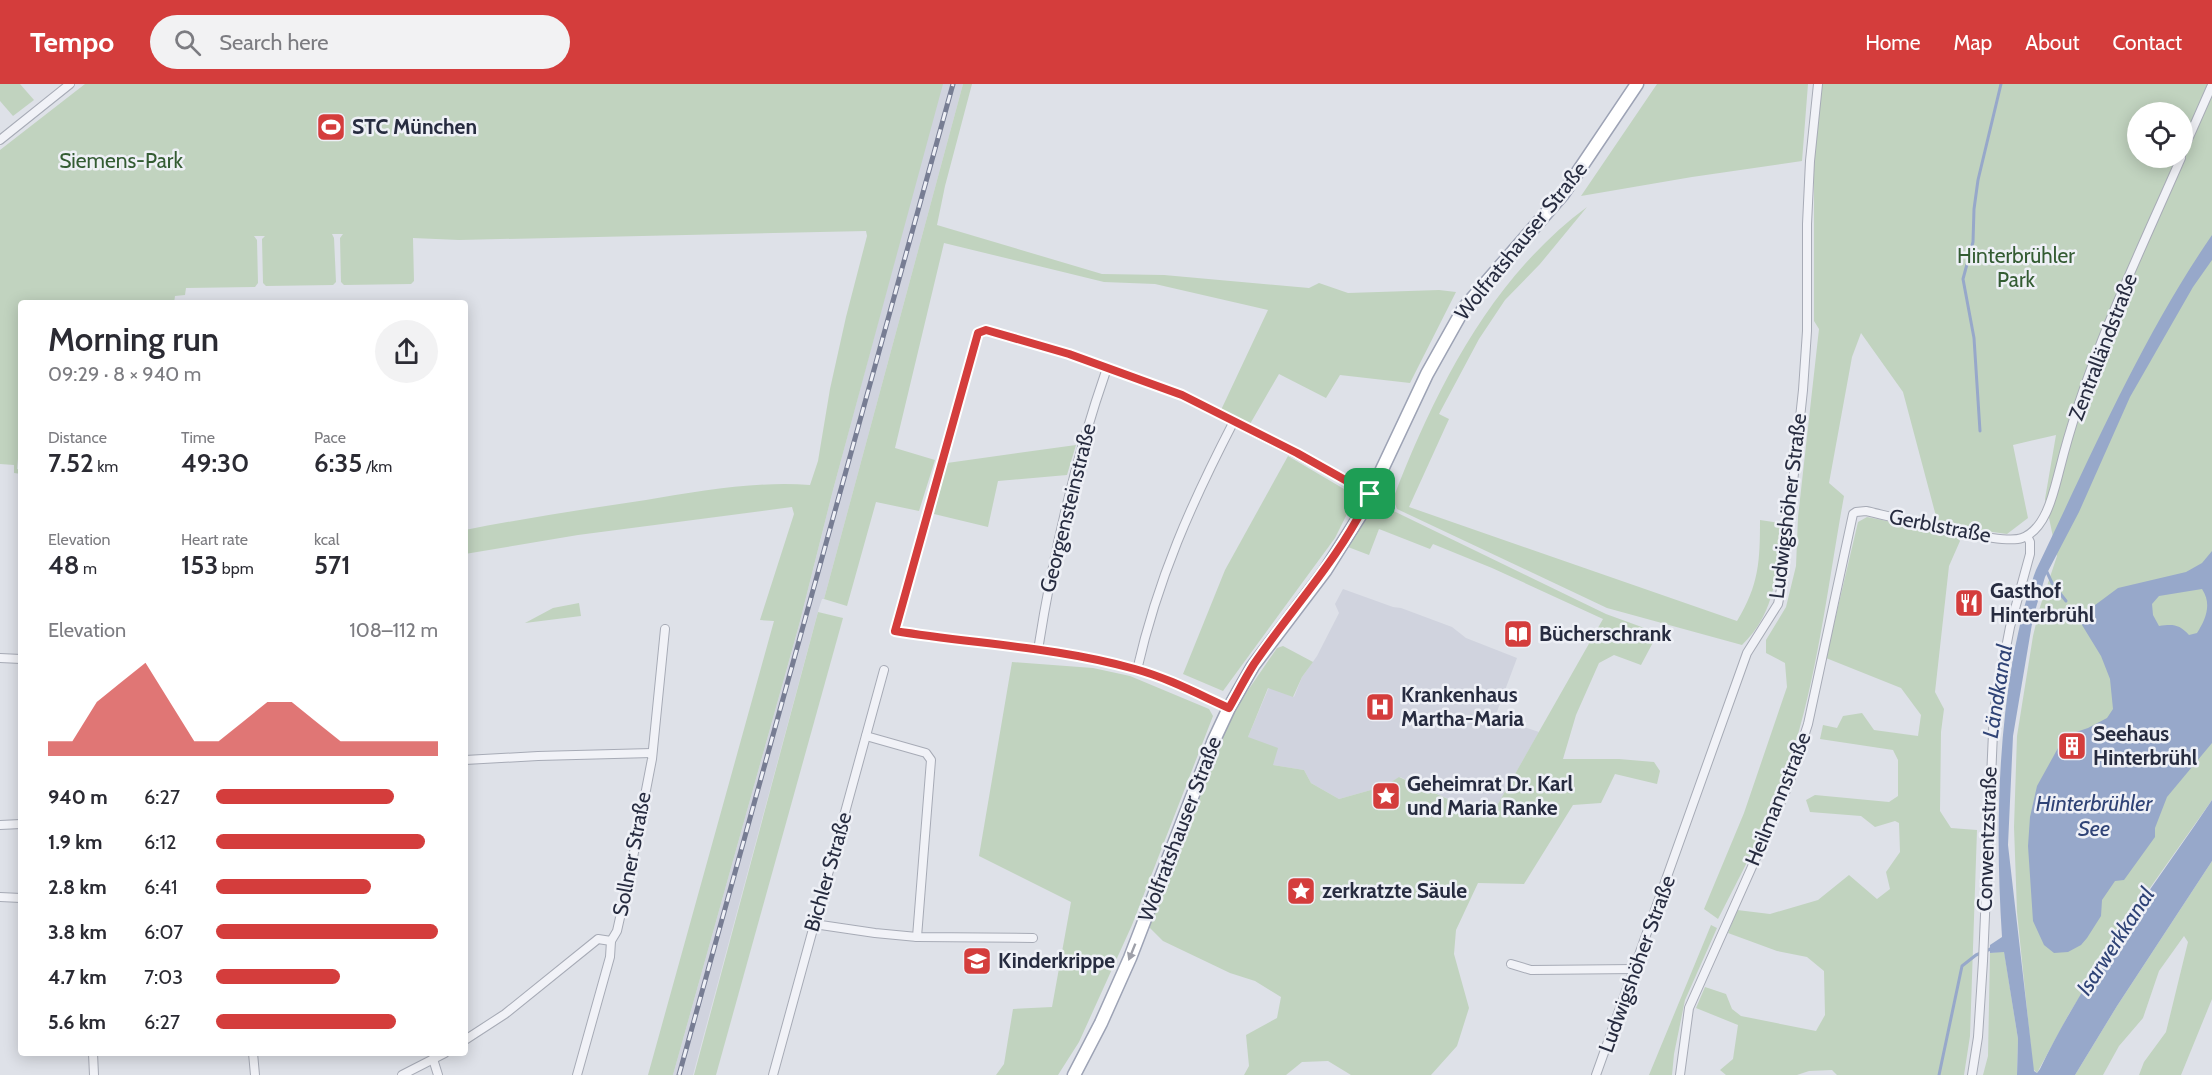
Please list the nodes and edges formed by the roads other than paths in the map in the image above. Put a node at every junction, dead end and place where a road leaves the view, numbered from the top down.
1 (70, 84) edge
2 (1637, 84) edge
3 (1818, 84) edge
4 (2212, 85) edge
5 (2193, 128) edge
6 (0, 140) edge
7 (2177, 168) edge
8 (1107, 368) junction
9 (1234, 421) junction
10 (1370, 494) junction
11 (1853, 514) joint
12 (2027, 536) junction
13 (665, 629) dead end
14 (1038, 650) junction
15 (0, 658) edge
16 (18, 659) edge
17 (884, 670) dead end
18 (1137, 670) junction
19 (1229, 708) junction
20 (866, 736) junction
21 (652, 753) junction
22 (468, 760) edge
23 (18, 824) edge
24 (0, 825) edge
25 (0, 897) edge
26 (18, 898) edge
27 (814, 924) junction
28 (917, 937) junction
29 (1033, 938) dead end
30 (611, 941) junction
31 (1511, 964) dead end
32 (1636, 969) junction
33 (468, 1038) edge
34 (93, 1056) edge
35 (252, 1056) edge
36 (438, 1056) edge
37 (433, 1059) junction
38 (94, 1075) edge
39 (255, 1075) edge
40 (402, 1075) edge
41 (438, 1075) edge
42 (577, 1075) edge
43 (772, 1075) edge
44 (1074, 1075) edge
45 (1596, 1075) edge
46 (1680, 1075) edge
47 (1972, 1075) edge

1 - 6 street
2 - 10 main road, Wolfratshauser Straße
3 - 32 street, Ludwigshöher Straße
4 - 5 street
7 - 12 street, Zentralländstraße
8 - 9 street
8 - 14 street, Georgensteinstraße
8 - 14 street
9 - 10 street
9 - 18 street
10 - 19 main road, Wolfratshauser Straße
11 - 12 street, Gerblstraße
11 - 46 street, Heilmannstraße
12 - 47 street, Conwentzstraße
13 - 21 street, Sollner Straße
14 - 18 street
15 - 16 street
17 - 20 street, Bichler Straße
18 - 19 street
19 -> 44 main road, Wolfratshauser Straße
20 - 27 street, Bichler Straße
20 - 28 street
21 - 22 street
21 - 30 street, Sollner Straße
23 - 24 street
25 - 26 street
27 - 28 street
27 - 43 street, Bichler Straße
28 - 29 street
30 - 33 street
30 - 42 street, Sollner Straße
31 - 32 street
32 - 45 street, Ludwigshöher Straße
34 - 38 street
35 - 39 street
36 - 37 street
37 - 40 street
37 - 41 street

